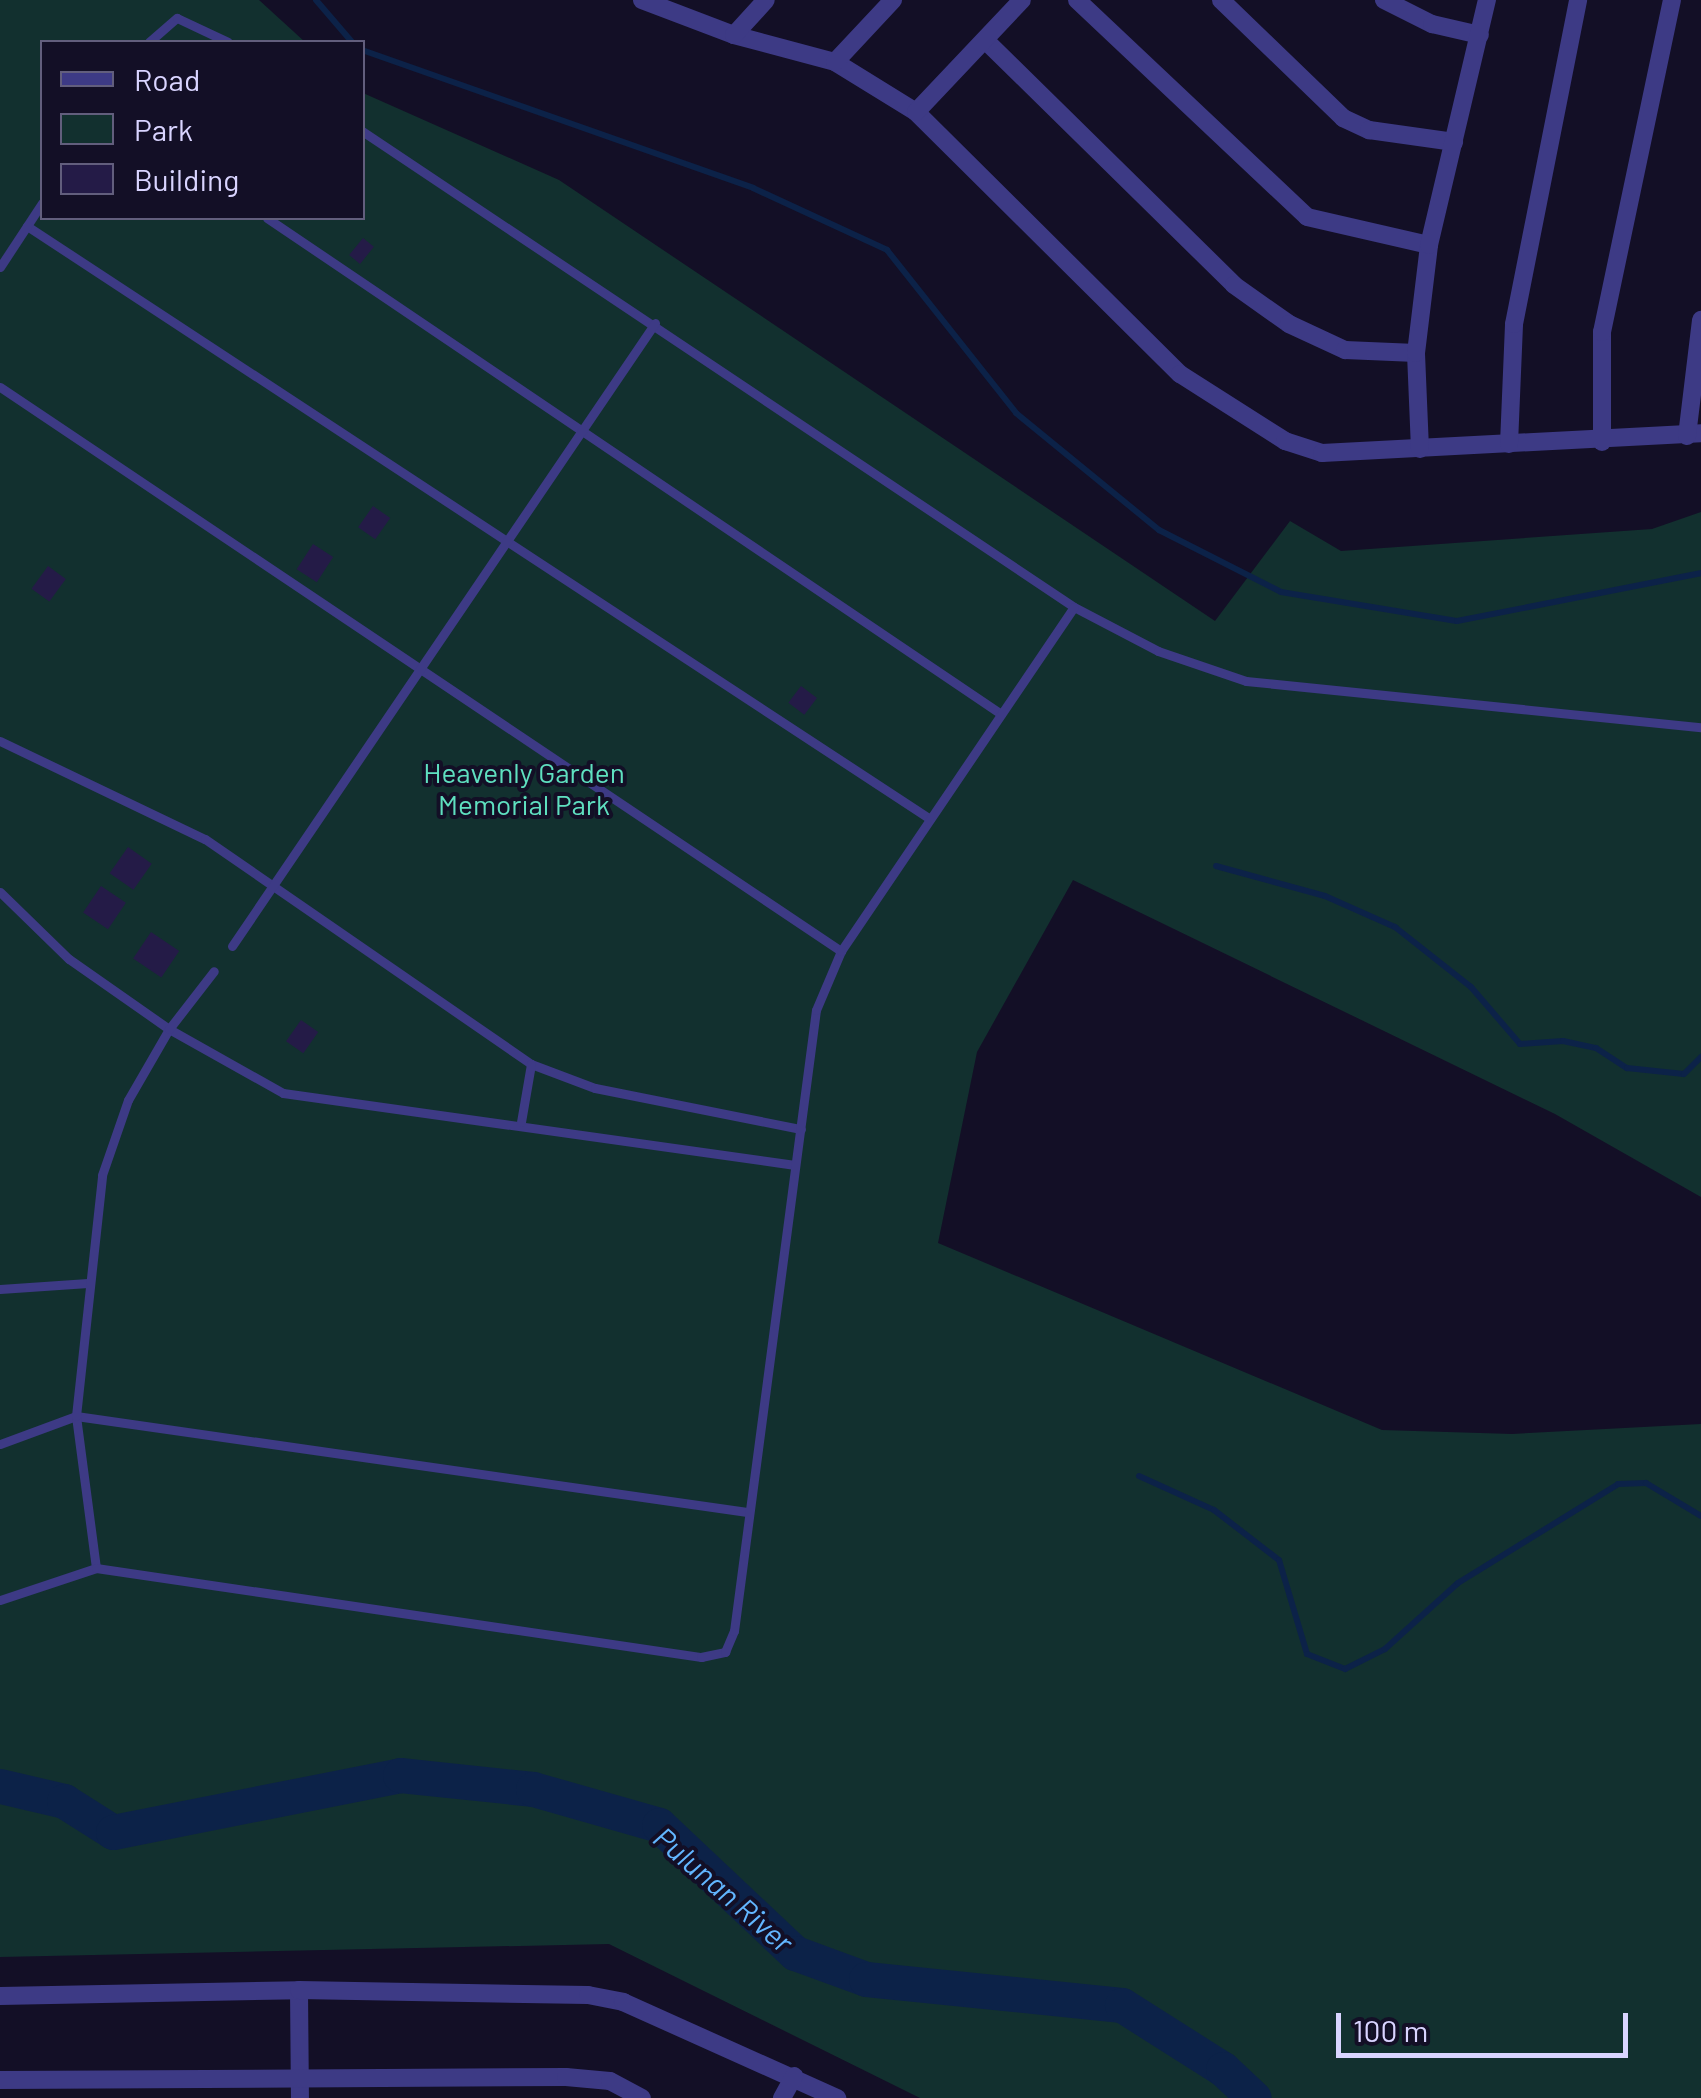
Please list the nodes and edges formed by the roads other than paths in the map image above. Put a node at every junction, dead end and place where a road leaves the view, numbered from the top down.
1 (642, 0) edge
2 (766, 0) edge
3 (892, 0) edge
4 (1022, 0) edge
5 (1077, 0) edge
6 (1221, 0) edge
7 (1384, 0) edge
8 (1488, 0) edge
9 (1578, 0) edge
10 (1672, 0) edge
11 (734, 35) junction
12 (1480, 35) junction
13 (151, 40) edge
14 (224, 40) edge
15 (985, 40) junction
16 (834, 62) junction
17 (916, 112) junction
18 (365, 133) edge
19 (1454, 142) junction
20 (40, 206) edge
21 (270, 220) edge
22 (26, 226) junction
23 (1429, 245) junction
24 (0, 267) edge
25 (1701, 320) edge
26 (655, 324) junction
27 (1416, 353) junction
28 (0, 387) edge
29 (580, 430) junction
30 (1694, 435) edge
31 (1602, 442) junction
32 (1509, 444) junction
33 (1420, 450) junction
34 (508, 541) junction
35 (1074, 606) junction
36 (421, 671) junction
37 (1000, 714) junction
38 (1701, 728) edge
39 (0, 741) edge
40 (930, 819) junction
41 (278, 886) junction
42 (0, 892) edge
43 (232, 946) dead end
44 (841, 951) junction
45 (214, 972) dead end
46 (169, 1029) junction
47 (532, 1064) junction
48 (521, 1122) junction
49 (801, 1129) junction
50 (794, 1165) junction
51 (88, 1282) junction
52 (0, 1289) edge
53 (76, 1416) junction
54 (0, 1444) edge
55 (747, 1512) junction
56 (96, 1568) junction
57 (0, 1600) edge
58 (299, 1990) junction
59 (0, 1996) edge
60 (794, 2076) junction
61 (0, 2080) edge
62 (300, 2088) edge
63 (642, 2098) edge
64 (782, 2098) edge
65 (837, 2098) edge

1 - 11 street
2 - 11 street
3 - 16 street
4 - 15 street
5 - 23 street
6 - 19 street
7 - 12 street
8 - 12 street
9 - 32 street
10 - 31 street
11 - 16 street
12 - 19 street
13 - 14 lane
15 - 17 street
15 - 27 street
16 - 17 street
17 - 33 street
18 - 26 lane
19 - 23 street
20 - 22 lane
21 - 29 lane
22 - 24 lane
22 - 34 lane
23 - 27 street
25 - 30 street
26 - 29 lane
26 - 35 lane
27 - 33 street
28 - 36 lane
29 - 34 lane
29 - 37 lane
30 - 31 street
31 - 32 street
32 - 33 street
34 - 36 lane
34 - 40 lane
35 - 37 lane
35 - 38 lane
36 - 41 lane
36 - 44 lane
37 - 40 lane
39 - 41 lane
40 - 44 lane
41 - 43 lane
41 - 47 lane
42 - 46 lane
44 - 49 lane
45 - 46 lane
46 - 48 lane
46 - 51 lane
47 - 48 lane
47 - 49 lane
48 - 50 lane
49 - 50 lane
50 - 55 lane
51 - 52 lane
51 - 53 lane
53 - 54 lane
53 - 55 lane
53 - 56 lane
55 - 56 lane
56 - 57 lane
58 - 59 street
58 - 60 street
58 - 62 street
60 - 64 street
60 - 65 street
61 - 62 street
62 - 63 street

